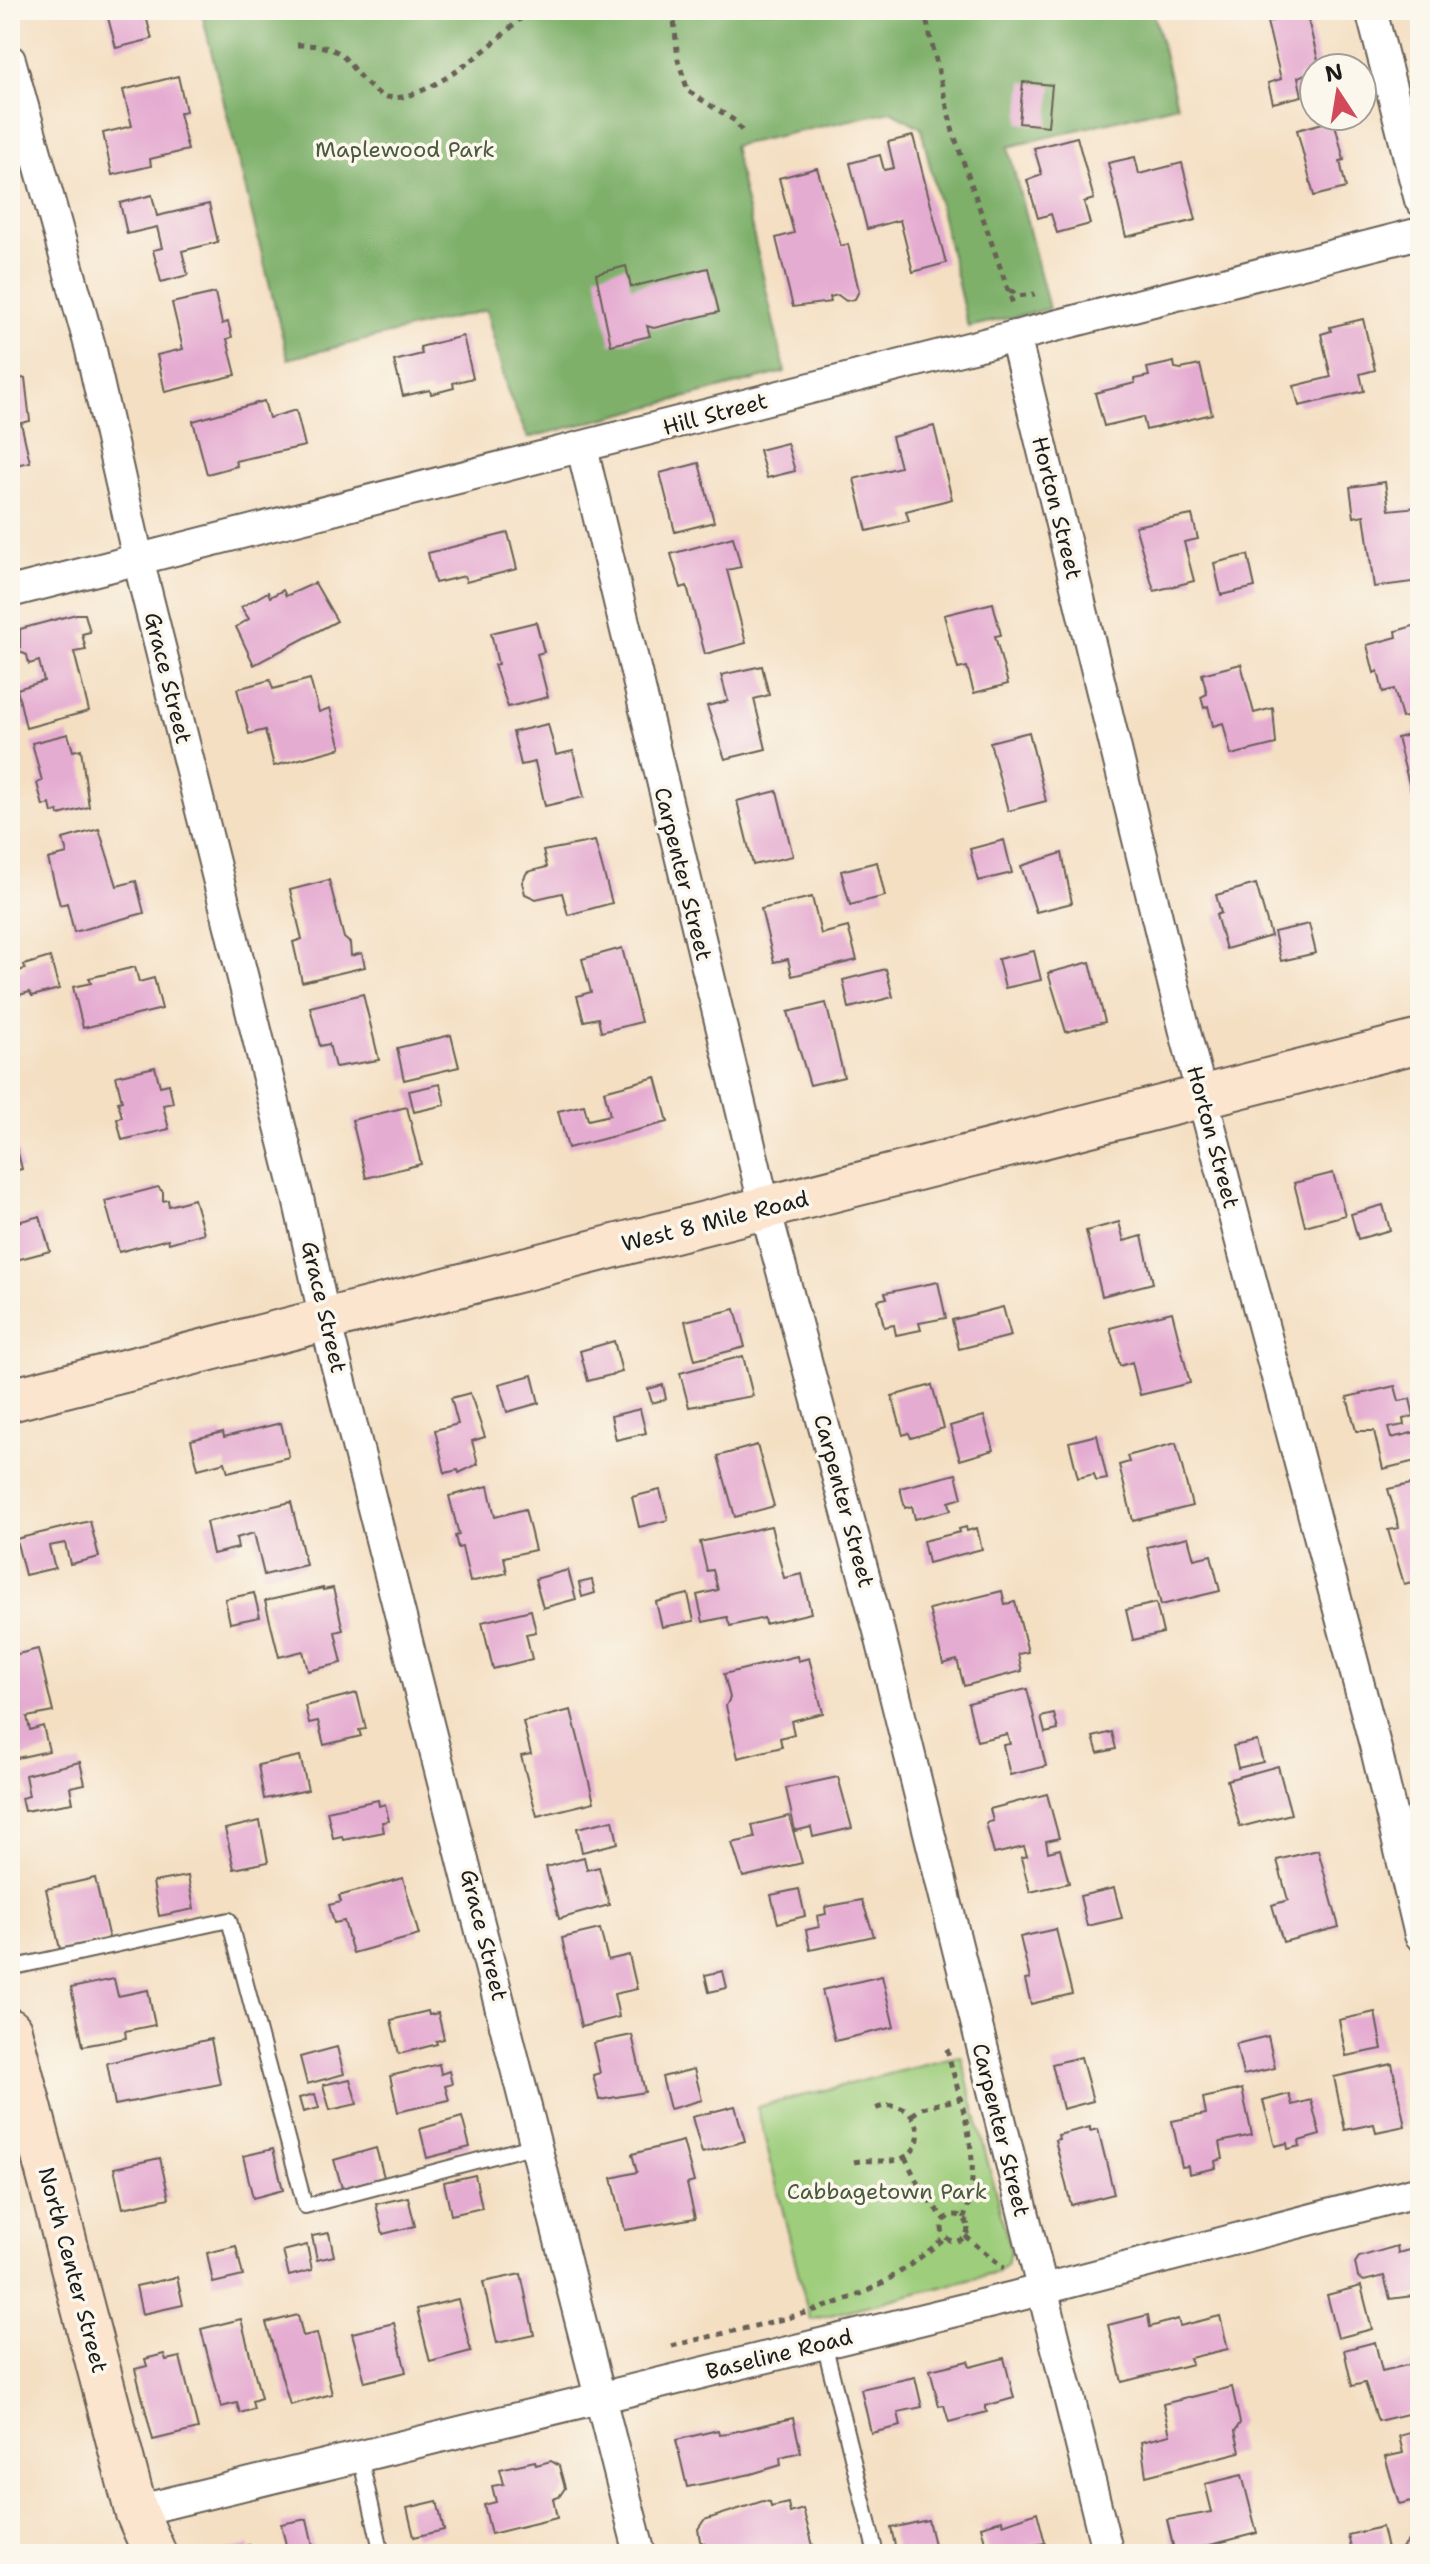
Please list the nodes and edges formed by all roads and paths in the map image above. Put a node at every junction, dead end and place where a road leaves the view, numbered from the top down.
1 (529, 10) edge
2 (673, 10) edge
3 (924, 10) edge
4 (1371, 10) edge
5 (297, 45) dead end
6 (10, 60) edge
7 (744, 134) dead end
8 (1420, 200) edge
9 (1420, 233) edge
10 (1007, 288) junction
11 (1035, 294) dead end
12 (1015, 336) junction
13 (582, 448) junction
14 (138, 559) junction
15 (10, 592) edge
16 (1420, 1041) edge
17 (1202, 1096) junction
18 (765, 1208) junction
19 (325, 1320) junction
20 (10, 1400) edge
21 (1420, 1935) edge
22 (10, 1968) edge
23 (10, 2030) edge
24 (947, 2049) dead end
25 (959, 2099) junction
26 (873, 2110) dead end
27 (912, 2115) junction
28 (536, 2145) junction
29 (905, 2157) junction
30 (854, 2162) dead end
31 (1420, 2191) edge
32 (964, 2218) junction
33 (946, 2220) junction
34 (965, 2236) junction
35 (946, 2237) junction
36 (1005, 2268) dead end
37 (1040, 2290) junction
38 (824, 2343) junction
39 (666, 2348) dead end
40 (600, 2398) junction
41 (360, 2457) junction
42 (136, 2511) junction
43 (128, 2554) edge
44 (155, 2554) edge
45 (382, 2554) edge
46 (640, 2554) edge
47 (876, 2554) edge
48 (1108, 2554) edge

1 - 5 path
2 - 7 path
3 - 10 path
4 - 8 street
6 - 14 street, Grace Street
9 - 12 street, Hill Street
10 - 11 path
10 - 12 path
12 - 13 street, Hill Street
12 - 17 street, Horton Street
13 - 14 street, Hill Street
13 - 18 street, Carpenter Street
14 - 15 street, Hill Street
14 - 19 street, Grace Street
16 - 17 main road, West 8 Mile Road
17 - 18 main road, West 8 Mile Road
17 - 21 street, Horton Street
18 - 19 main road, West 8 Mile Road
18 - 37 street, Carpenter Street
19 - 20 main road, West 8 Mile Road
19 - 28 street, Grace Street
22 - 28 lane
23 - 42 main road, North Center Street
24 - 25 path
25 - 27 path
25 - 32 path
26 - 27 path
27 - 29 path
28 - 40 street, Grace Street
29 - 30 path
29 - 33 path
31 - 37 street, Baseline Road
32 - 33 path
32 - 34 path
33 - 35 path
34 - 35 path
34 - 36 path
35 - 39 path
37 - 38 street, Baseline Road
37 - 48 street, Carpenter Street
38 - 40 street, Baseline Road
38 - 47 lane
40 - 41 street, Baseline Road
40 - 46 street, Grace Street
41 - 42 street, Baseline Road
41 - 45 lane
42 - 43 main road, North Center Street
42 - 44 main road, North Center Street

